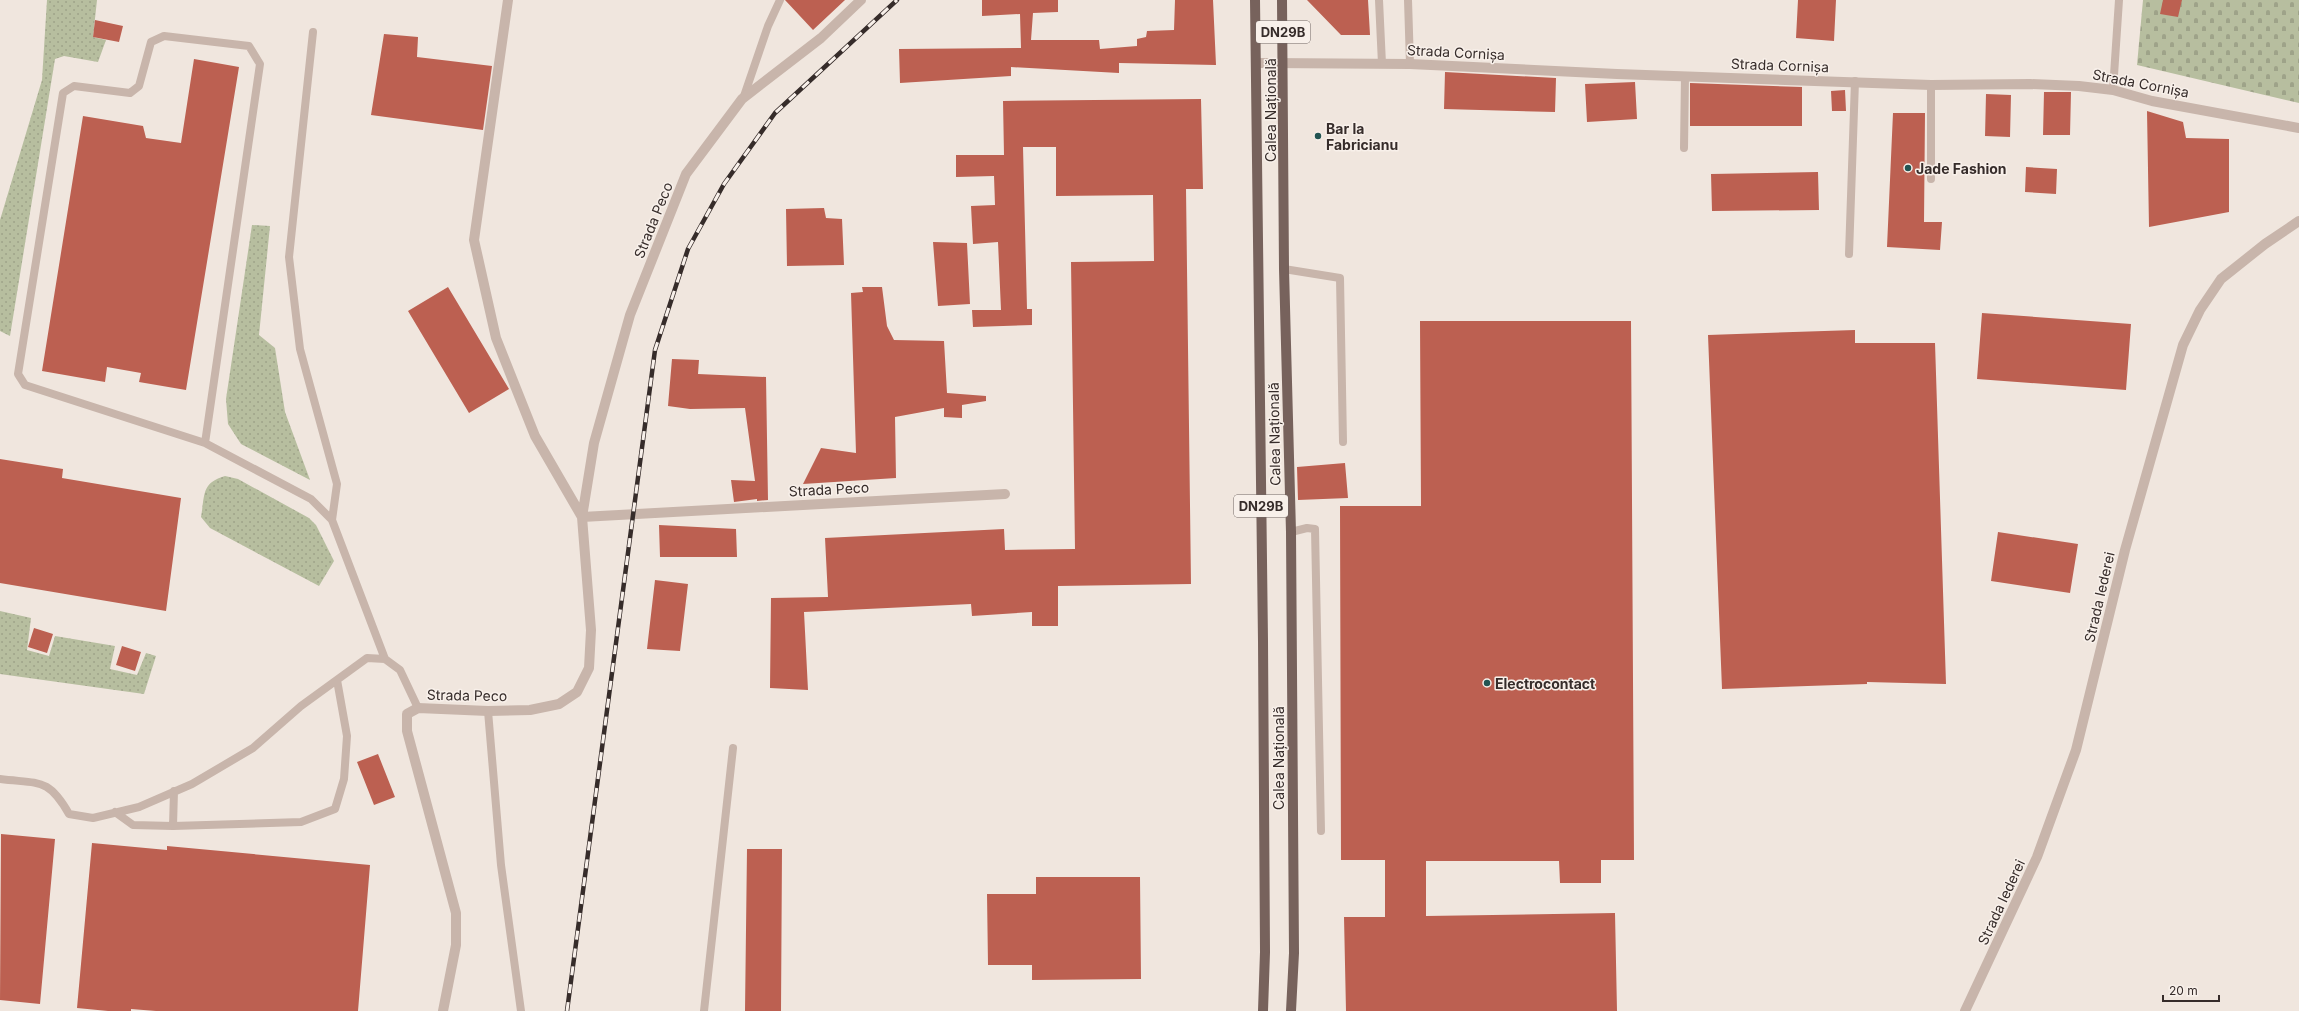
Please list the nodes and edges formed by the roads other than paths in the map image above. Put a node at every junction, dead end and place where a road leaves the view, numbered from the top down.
1 (508, 0) edge
2 (780, 0) edge
3 (861, 0) edge
4 (1255, 0) edge
5 (1282, 0) edge
6 (1379, 0) edge
7 (1408, 0) edge
8 (2119, 0) edge
9 (313, 32) dead end
10 (1256, 63) junction
11 (1283, 63) junction
12 (1382, 64) junction
13 (1410, 64) junction
14 (1685, 76) junction
15 (1855, 81) junction
16 (1931, 85) junction
17 (2113, 90) junction
18 (742, 99) junction
19 (2299, 128) edge
20 (1684, 148) dead end
21 (1930, 179) dead end
22 (2299, 221) edge
23 (1849, 254) dead end
24 (1284, 269) junction
25 (1343, 442) dead end
26 (205, 443) junction
27 (1005, 494) dead end
28 (582, 517) junction
29 (332, 520) junction
30 (1291, 532) junction
31 (385, 659) junction
32 (337, 680) junction
33 (418, 708) junction
34 (488, 711) junction
35 (733, 748) dead end
36 (0, 779) edge
37 (174, 792) junction
38 (115, 812) junction
39 (174, 826) junction
40 (1321, 831) dead end
41 (443, 1011) edge
42 (520, 1011) edge
43 (704, 1011) edge
44 (1263, 1011) edge
45 (1291, 1011) edge
46 (1965, 1011) edge

1 - 28 street, Strada Peco
2 - 18 lane
3 - 18 street, Strada Peco
4 - 10 main road, Calea Națională / DN29B
5 - 11 main road, Calea Națională / DN29B
6 - 12 lane
7 - 13 lane
8 - 17 lane
9 - 29 lane
10 - 11 street, Strada Cornișa
10 - 44 main road, Calea Națională / DN29B
11 - 12 street, Strada Cornișa
11 - 24 main road, Calea Națională / DN29B
12 - 13 street, Strada Cornișa
13 - 14 street, Strada Cornișa
14 - 15 street, Strada Cornișa
14 - 20 lane
15 - 16 street, Strada Cornișa
15 - 23 lane
16 - 17 street, Strada Cornișa
16 - 21 lane
17 - 19 street, Strada Cornișa
18 - 28 street, Strada Peco
22 - 46 street, Strada Iederei
24 - 25 lane
24 - 30 main road, Calea Națională / DN29B
26 - 26 lane
26 - 29 lane
27 - 28 street, Strada Peco
28 - 34 street, Strada Peco
29 - 31 lane
30 - 40 lane
30 - 45 main road, Calea Națională / DN29B
31 - 32 lane
31 - 33 lane
32 - 37 lane
32 - 39 lane
33 - 34 street, Strada Peco
33 - 41 street, Strada Peco
34 - 42 lane
35 - 43 lane
36 - 38 lane
37 - 38 lane
37 - 39 lane
38 - 39 lane

